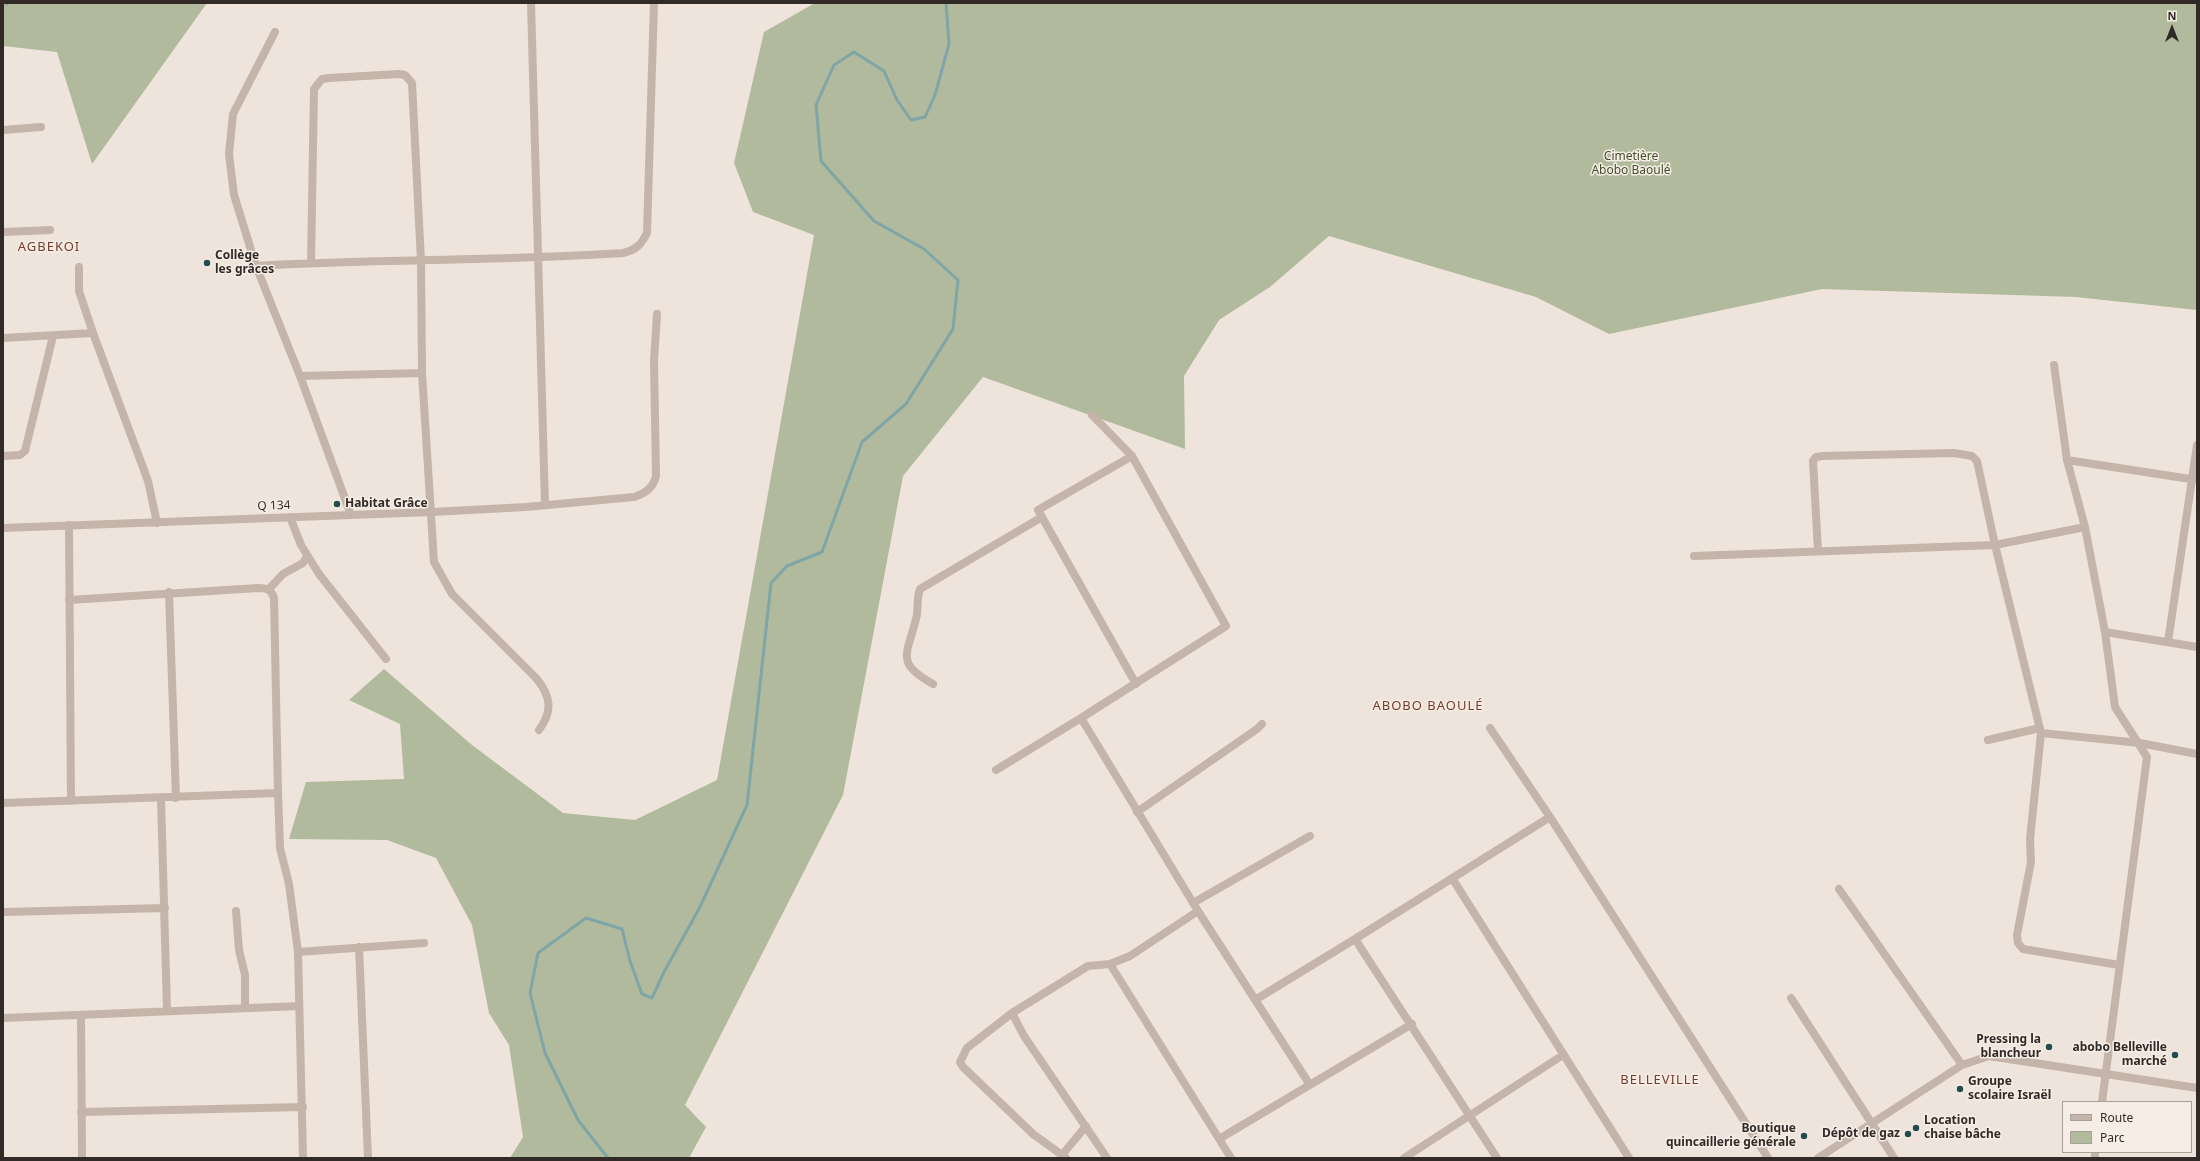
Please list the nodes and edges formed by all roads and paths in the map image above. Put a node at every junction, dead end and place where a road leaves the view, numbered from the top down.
1 (531, 3) edge
2 (654, 3) edge
3 (275, 32) dead end
4 (41, 128) dead end
5 (3, 130) edge
6 (50, 230) dead end
7 (3, 232) edge
8 (538, 258) junction
9 (421, 261) junction
10 (311, 263) junction
11 (256, 266) junction
12 (79, 268) dead end
13 (657, 314) dead end
14 (93, 333) junction
15 (53, 336) junction
16 (3, 338) edge
17 (2054, 365) dead end
18 (422, 373) junction
19 (300, 376) junction
20 (1092, 415) dead end
21 (2197, 444) edge
22 (3, 456) edge
23 (1132, 456) junction
24 (2067, 460) junction
25 (2194, 480) edge
26 (545, 505) junction
27 (432, 512) junction
28 (350, 515) junction
29 (290, 517) junction
30 (1042, 517) junction
31 (157, 523) junction
32 (69, 525) junction
33 (2085, 527) junction
34 (3, 528) edge
35 (1995, 545) junction
36 (1818, 551) junction
37 (308, 556) junction
38 (1694, 556) dead end
39 (269, 589) junction
40 (169, 592) junction
41 (69, 600) junction
42 (2105, 632) junction
43 (2168, 642) junction
44 (2197, 647) edge
45 (386, 659) dead end
46 (933, 684) dead end
47 (1136, 684) junction
48 (1081, 718) junction
49 (1262, 724) dead end
50 (1490, 728) dead end
51 (539, 730) dead end
52 (2041, 731) junction
53 (1988, 740) dead end
54 (2140, 743) junction
55 (2197, 754) edge
56 (996, 770) dead end
57 (278, 793) junction
58 (161, 798) junction
59 (176, 798) junction
60 (71, 801) junction
61 (3, 803) edge
62 (1137, 812) junction
63 (1550, 817) junction
64 (1310, 836) dead end
65 (1452, 878) junction
66 (1839, 889) dead end
67 (1194, 903) junction
68 (165, 908) junction
69 (236, 911) dead end
70 (1198, 911) junction
71 (3, 912) edge
72 (1355, 940) junction
73 (424, 943) dead end
74 (359, 947) junction
75 (298, 952) junction
76 (1110, 964) junction
77 (2119, 965) junction
78 (1791, 998) dead end
79 (1255, 1000) junction
80 (299, 1006) junction
81 (245, 1007) junction
82 (167, 1010) junction
83 (1012, 1013) junction
84 (81, 1015) junction
85 (3, 1018) edge
86 (1412, 1024) junction
87 (1563, 1055) junction
88 (1962, 1065) junction
89 (2106, 1074) junction
90 (1310, 1085) junction
91 (2197, 1088) edge
92 (2102, 1101) edge
93 (303, 1107) junction
94 (81, 1112) junction
95 (1469, 1115) junction
96 (1871, 1124) junction
97 (1086, 1126) junction
98 (1219, 1139) junction
99 (1064, 1157) edge
100 (82, 1158) edge
101 (303, 1158) edge
102 (368, 1158) edge
103 (1108, 1158) edge
104 (1231, 1158) edge
105 (1404, 1158) edge
106 (1498, 1158) edge
107 (1629, 1158) edge
108 (1768, 1158) edge
109 (1818, 1158) edge
110 (1894, 1158) edge

1 - 8 street
2 - 8 street
3 - 11 street
4 - 5 street
6 - 7 street
8 - 9 street
8 - 26 street
9 - 10 street
9 - 10 street
9 - 18 street
10 - 11 street
11 - 19 street
12 - 14 street
13 - 26 street, Q 134
14 - 15 street
14 - 31 street
15 - 16 street
15 - 22 street
17 - 24 street
18 - 19 street
18 - 27 street
19 - 28 street
20 - 23 street
21 - 25 street
23 - 30 street
23 - 47 street
24 - 25 street
24 - 33 street
25 - 43 street
26 - 27 street, Q 134
27 - 28 street, Q 134
27 - 51 street
28 - 29 street, Q 134
29 - 31 street, Q 134
29 - 37 street
30 - 46 street
30 - 47 street
31 - 32 street, Q 134
32 - 34 street, Q 134
32 - 41 street
33 - 35 street
33 - 42 street
35 - 36 street
35 - 36 street
35 - 52 street
36 - 38 street
37 - 39 street
37 - 45 street
39 - 40 street
39 - 57 street
40 - 41 street
40 - 59 street
41 - 60 street
42 - 43 street
42 - 54 street
43 - 44 street
47 - 48 street
48 - 56 street
48 - 62 street
49 - 62 street
50 - 63 street
52 - 53 street
52 - 54 street
52 - 77 street
54 - 55 street
54 - 77 street
57 - 59 street
57 - 75 street
58 - 59 street
58 - 60 street
58 - 68 street
60 - 61 street
62 - 67 street
63 - 65 street
63 - 108 street
64 - 67 street
65 - 72 street
65 - 87 street
66 - 88 street
67 - 70 street
68 - 71 street
68 - 82 street
69 - 81 street
70 - 76 street
70 - 79 street
72 - 79 street
72 - 86 street
73 - 74 street
74 - 75 street
74 - 102 street
75 - 80 street
76 - 83 street
76 - 98 street
77 - 89 street
78 - 96 street
79 - 90 street
80 - 81 street
80 - 93 street
81 - 82 street
82 - 84 street
83 - 97 street
83 - 99 street
84 - 85 street
84 - 94 street
86 - 90 street
86 - 95 street
87 - 95 street
87 - 107 street
88 - 89 street
88 - 96 street
89 - 91 street
89 - 92 street
90 - 98 street
93 - 94 street
93 - 101 street
94 - 100 street
95 - 105 street
95 - 106 street
96 - 109 street
96 - 110 street
97 - 99 street
97 - 103 street
98 - 104 street

